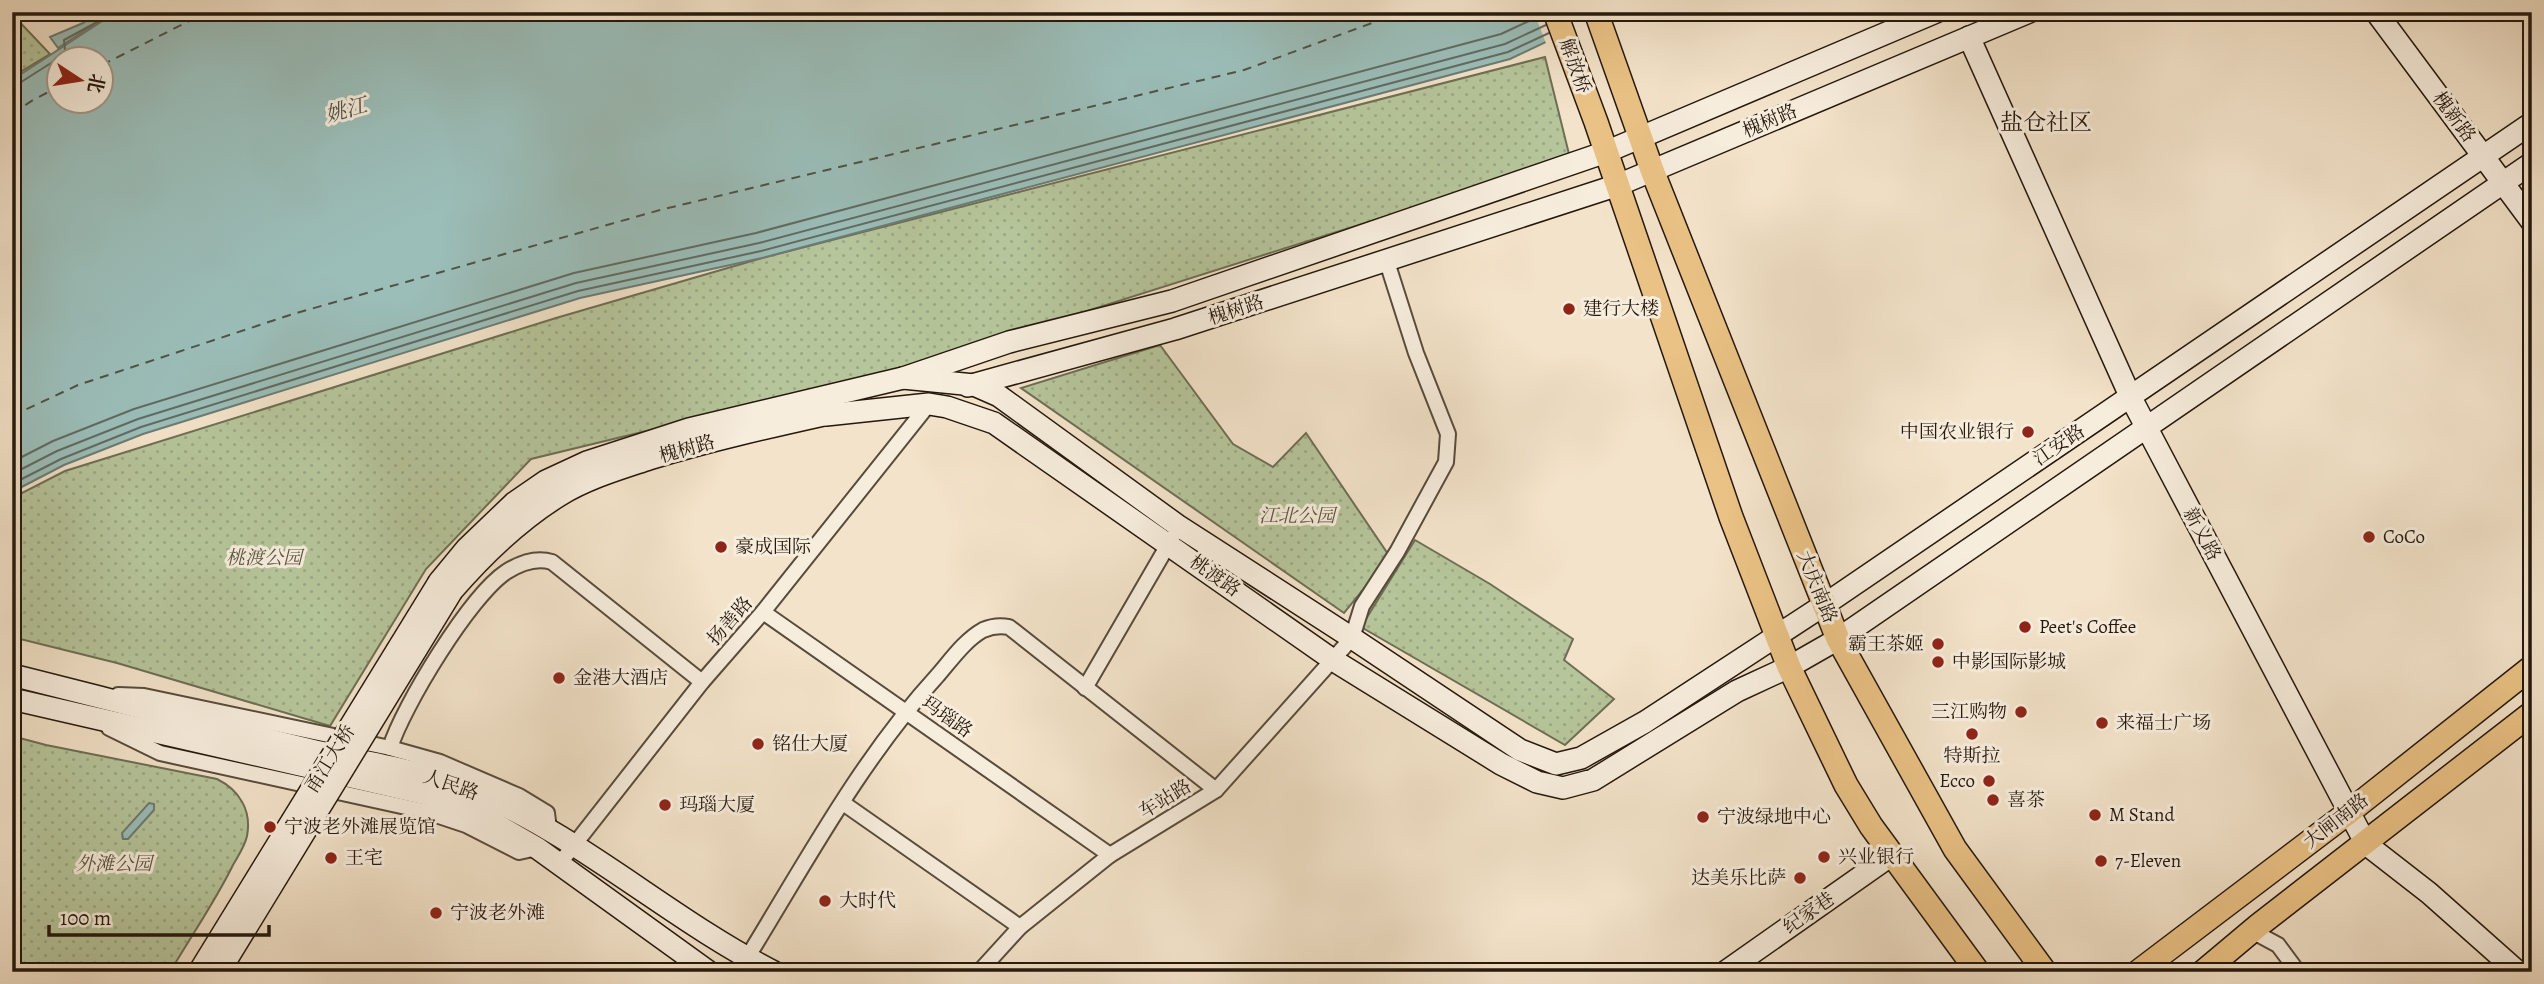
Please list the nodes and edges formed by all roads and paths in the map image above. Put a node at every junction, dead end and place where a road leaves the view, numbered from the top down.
1 (1555, 12) edge
2 (1596, 12) edge
3 (1936, 12) edge
4 (2029, 12) edge
5 (2376, 12) edge
6 (2393, 12) edge
7 (1969, 37) junction
8 (2532, 123) edge
9 (1640, 137) junction
10 (1606, 152) junction
11 (2486, 153) junction
12 (2532, 163) edge
13 (1652, 170) junction
14 (2506, 180) junction
15 (1618, 185) junction
16 (2532, 206) edge
17 (2532, 222) edge
18 (1387, 262) junction
19 (903, 378) junction
20 (974, 384) junction
21 (2131, 398) junction
22 (929, 404) junction
23 (826, 415) junction
24 (2146, 428) junction
25 (1173, 534) junction
26 (446, 587) junction
27 (1824, 605) junction
28 (763, 612) junction
29 (1777, 634) junction
30 (1352, 638) junction
31 (1838, 639) junction
32 (1333, 660) junction
33 (1789, 667) junction
34 (2532, 667) edge
35 (12, 675) edge
36 (702, 682) junction
37 (1086, 688) junction
38 (91, 694) junction
39 (12, 699) edge
40 (905, 711) junction
41 (2532, 713) edge
42 (390, 748) junction
43 (1581, 758) joint
44 (1593, 780) joint
45 (1216, 790) junction
46 (843, 803) junction
47 (2349, 812) junction
48 (549, 829) junction
49 (574, 843) junction
50 (2366, 844) junction
51 (1893, 854) junction
52 (1110, 855) junction
53 (560, 863) junction
54 (1020, 927) junction
55 (2252, 931) junction
56 (747, 958) junction
57 (199, 972) edge
58 (219, 972) edge
59 (709, 972) edge
60 (774, 972) edge
61 (979, 972) edge
62 (1725, 972) edge
63 (1979, 972) edge
64 (2045, 972) edge
65 (2138, 972) edge
66 (2203, 972) edge
67 (2298, 972) edge
68 (2518, 972) edge

1 - 10 main road, 解放桥
2 - 9 main road, 解放桥
3 - 9 main road, 槐树路
4 - 7 main road, 槐树路
5 - 11 main road, 槐新路
6 - 11 main road, 槐新路
7 - 13 main road, 槐树路
7 - 21 main road, 新义路
8 - 11 main road, 江安路
9 - 10 main road, 槐树路
9 - 13 main road, 大庆南路
10 - 15 main road, 解放桥
10 - 19 main road, 槐树路
11 - 14 main road, 槐新路
11 - 21 main road, 江安路
12 - 14 main road, 江安路
13 - 15 main road, 槐树路
13 - 27 main road, 大庆南路
14 - 16 main road, 槐新路
14 - 17 main road, 槐新路
14 - 24 main road, 江安路
15 - 18 main road, 槐树路
15 - 29 main road
18 - 20 main road, 槐树路
18 - 30 street
19 - 20 main road, 桃渡路
19 - 26 main road, 槐树路
20 - 23 main road, 槐树路
20 - 25 main road, 桃渡路
21 - 24 main road, 新义路
21 - 27 main road, 江安路
22 - 23 main road, 桃渡路
22 - 25 main road, 桃渡路
22 - 28 street, 扬善路
23 - 26 main road, 槐树路
24 - 31 main road, 江安路
24 - 47 main road, 新义路
25 - 30 main road, 桃渡路
25 - 32 main road, 桃渡路
25 - 37 street
26 - 57 main road, 甬江大桥, bridge
26 - 58 main road, 甬江大桥, bridge
27 - 29 main road, 江安路
27 - 31 main road, 大庆南路
28 - 36 street, 扬善路
28 - 40 street, 玛瑙路
29 - 33 main road
29 - 43 main road, 江安路
30 - 32 street, 车站路
30 - 43 main road, 桃渡路
31 - 33 main road, 江安路
31 - 64 main road, 大庆南路
32 - 44 main road, 桃渡路
32 - 45 street, 车站路
33 - 44 main road, 江安路
33 - 51 main road
34 - 47 main road, 大闸南路
35 - 38 main road, 人民路
36 - 42 street
36 - 49 street, 扬善路
37 - 40 street
37 - 45 street
38 - 42 street
38 - 48 main road, 人民路
39 - 53 main road, 人民路
40 - 46 street
40 - 52 street, 玛瑙路
41 - 50 main road, 大闸南路
42 - 48 street
45 - 52 street, 车站路
46 - 54 street
46 - 56 street
47 - 50 main road, 新义路
47 - 65 main road, 大闸南路
48 - 49 main road, 人民路
49 - 53 street, 扬善路
49 - 56 main road, 人民路
50 - 55 main road, 大闸南路
50 - 68 main road, 新义路
51 - 62 main road, 纪家巷
51 - 63 main road
52 - 54 street, 车站路
53 - 59 main road, 人民路
54 - 61 street, 车站路
55 - 66 main road, 大闸南路
55 - 67 street
56 - 60 main road, 人民路

